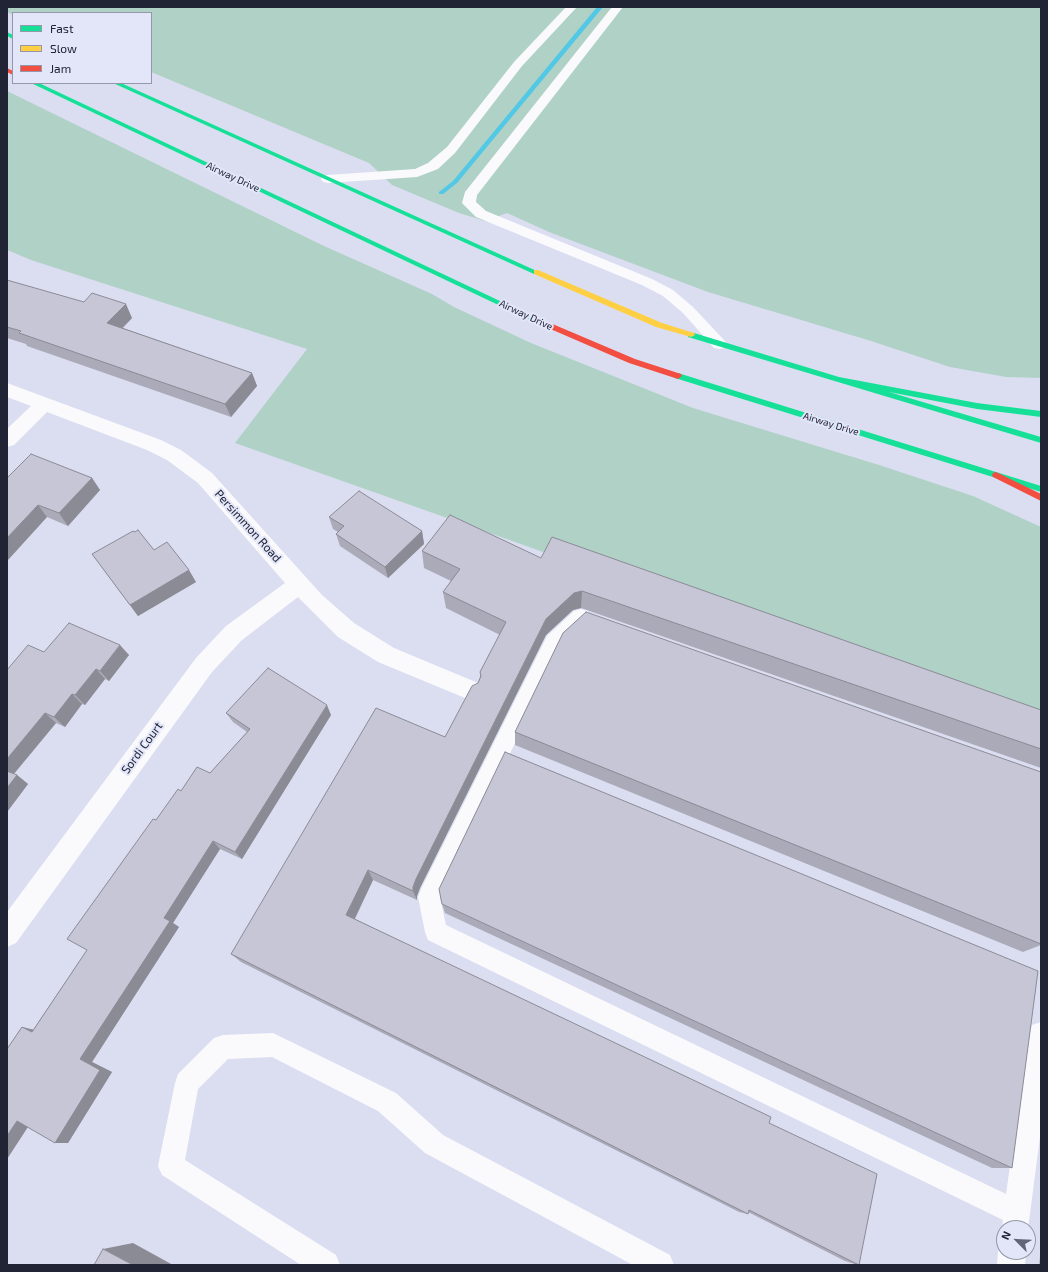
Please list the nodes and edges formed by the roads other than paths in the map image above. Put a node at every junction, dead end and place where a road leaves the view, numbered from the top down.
1 (572, 7) edge
2 (618, 7) edge
3 (36, 84) edge
4 (118, 84) edge
5 (328, 179) junction
6 (719, 344) junction
7 (832, 378) junction
8 (7, 390) edge
9 (44, 404) junction
10 (1041, 414) edge
11 (7, 440) edge
12 (1041, 440) edge
13 (996, 475) junction
14 (1041, 489) edge
15 (1041, 498) edge
16 (300, 584) junction
17 (604, 625) edge
18 (470, 690) edge
19 (7, 934) edge
20 (1041, 1034) edge
21 (1016, 1220) edge
22 (326, 1265) edge
23 (660, 1265) edge

1 - 5 lane
2 - 6 lane
3 - 13 main road, Airway Drive
4 - 5 main road
5 - 6 main road
6 - 7 main road
7 - 10 main road
7 - 12 main road
8 - 9 street, Persimmon Road
9 - 11 street
9 - 16 street, Persimmon Road
13 - 14 main road, Airway Drive
13 - 15 main road
16 - 18 street, Persimmon Road
16 - 19 street, Sordi Court
17 - 21 lane
20 - 21 lane
22 - 23 lane

